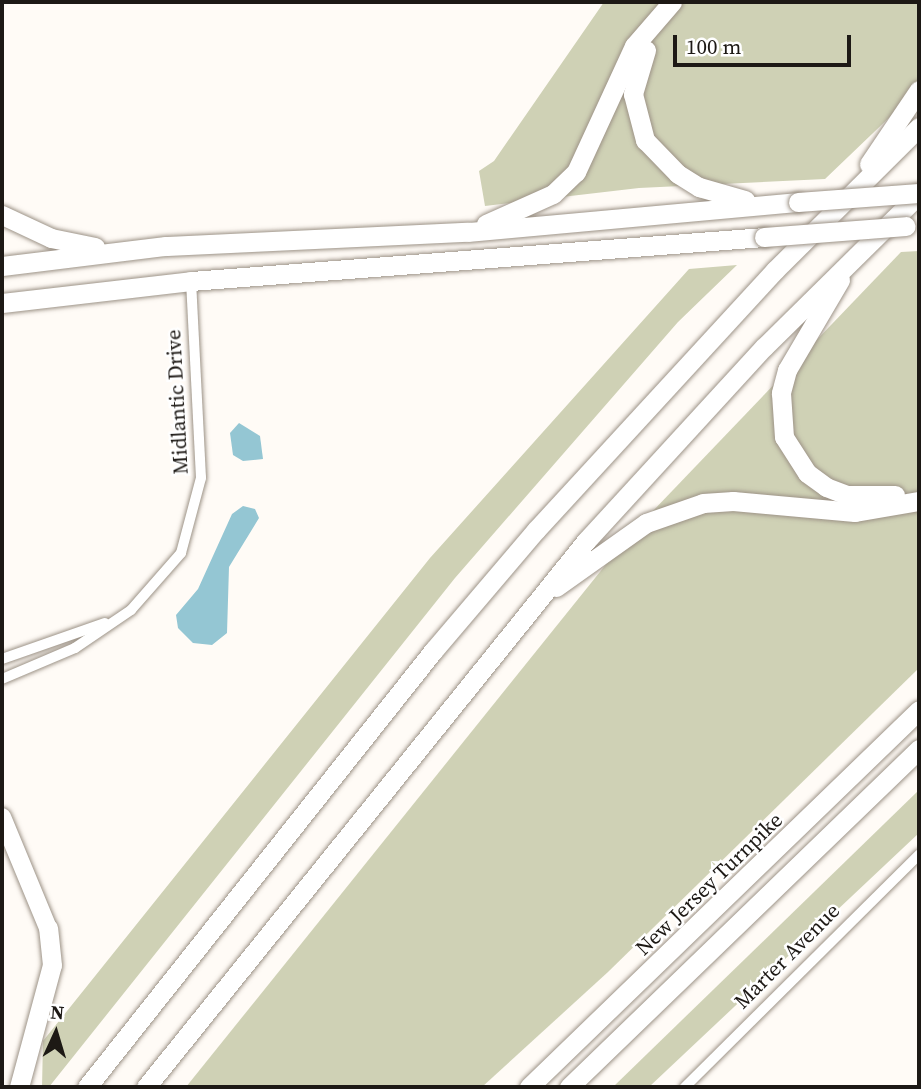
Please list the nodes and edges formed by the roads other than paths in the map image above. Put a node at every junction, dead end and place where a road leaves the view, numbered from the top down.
1 (672, 2) edge
2 (688, 2) edge
3 (919, 90) edge
4 (919, 127) edge
5 (919, 193) edge
6 (848, 196) junction
7 (790, 202) junction
8 (2, 215) edge
9 (913, 226) edge
10 (468, 232) junction
11 (127, 250) junction
12 (856, 253) junction
13 (2, 266) edge
14 (191, 281) junction
15 (2, 303) edge
16 (919, 488) edge
17 (919, 500) edge
18 (535, 601) junction
19 (118, 619) junction
20 (2, 659) edge
21 (2, 679) edge
22 (919, 710) edge
23 (919, 749) edge
24 (2, 817) edge
25 (919, 856) edge
26 (48, 928) joint
27 (19, 1087) edge
28 (87, 1087) edge
29 (146, 1087) edge
30 (529, 1087) edge
31 (569, 1087) edge
32 (685, 1087) edge

1 - 10 highway
2 - 7 highway
3 - 6 highway
4 - 6 highway
5 - 7 highway, bridge
5 - 12 highway
6 - 28 highway
7 - 10 highway
8 - 11 highway
9 - 14 highway, bridge
10 - 11 highway
11 - 13 highway
12 - 16 highway
12 - 18 highway
14 - 15 highway
14 - 19 street, Midlantic Drive
17 - 18 highway
18 - 29 highway
19 - 20 street, Midlantic Drive
19 - 21 street, Midlantic Drive
22 - 30 highway, New Jersey Turnpike
23 - 31 highway
24 - 26 main road
25 - 32 street, Marter Avenue
26 - 27 highway

